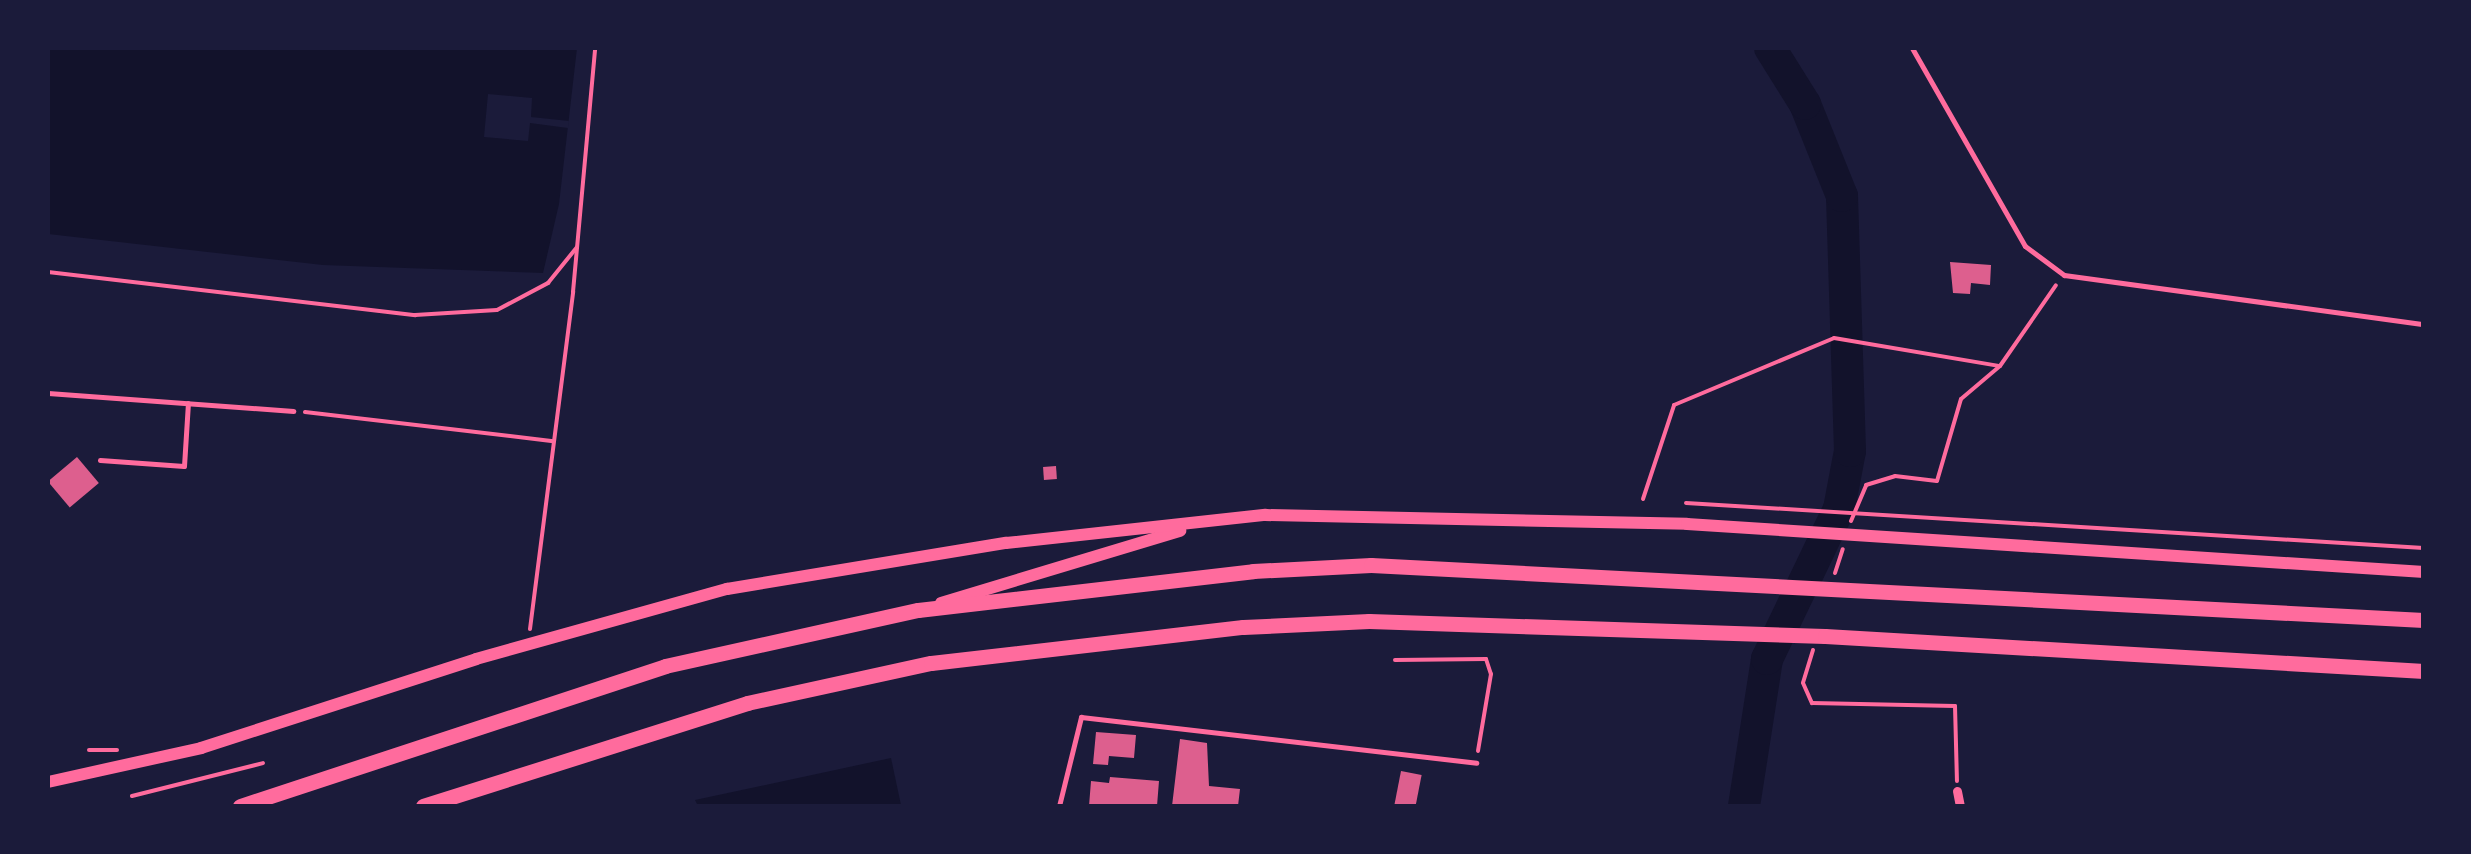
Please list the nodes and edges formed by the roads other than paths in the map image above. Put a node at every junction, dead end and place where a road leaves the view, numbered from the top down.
1 (1912, 48) edge
2 (2424, 324) edge
3 (48, 393) edge
4 (188, 403) junction
5 (293, 411) road end
6 (100, 460) dead end
7 (1216, 521) junction
8 (2424, 572) edge
9 (918, 610) junction
10 (2424, 620) edge
11 (2424, 670) edge
12 (1476, 762) road end
13 (48, 782) edge
14 (1957, 791) dead end
15 (240, 806) edge
16 (423, 806) edge
17 (1059, 806) edge
18 (1960, 806) edge

1 - 2 lane
3 - 4 lane
4 - 5 lane
4 - 6 lane
7 - 8 main road
7 - 9 main road
7 - 13 main road
9 - 10 highway
9 - 15 highway
11 - 16 highway
12 - 17 lane
14 - 18 street

